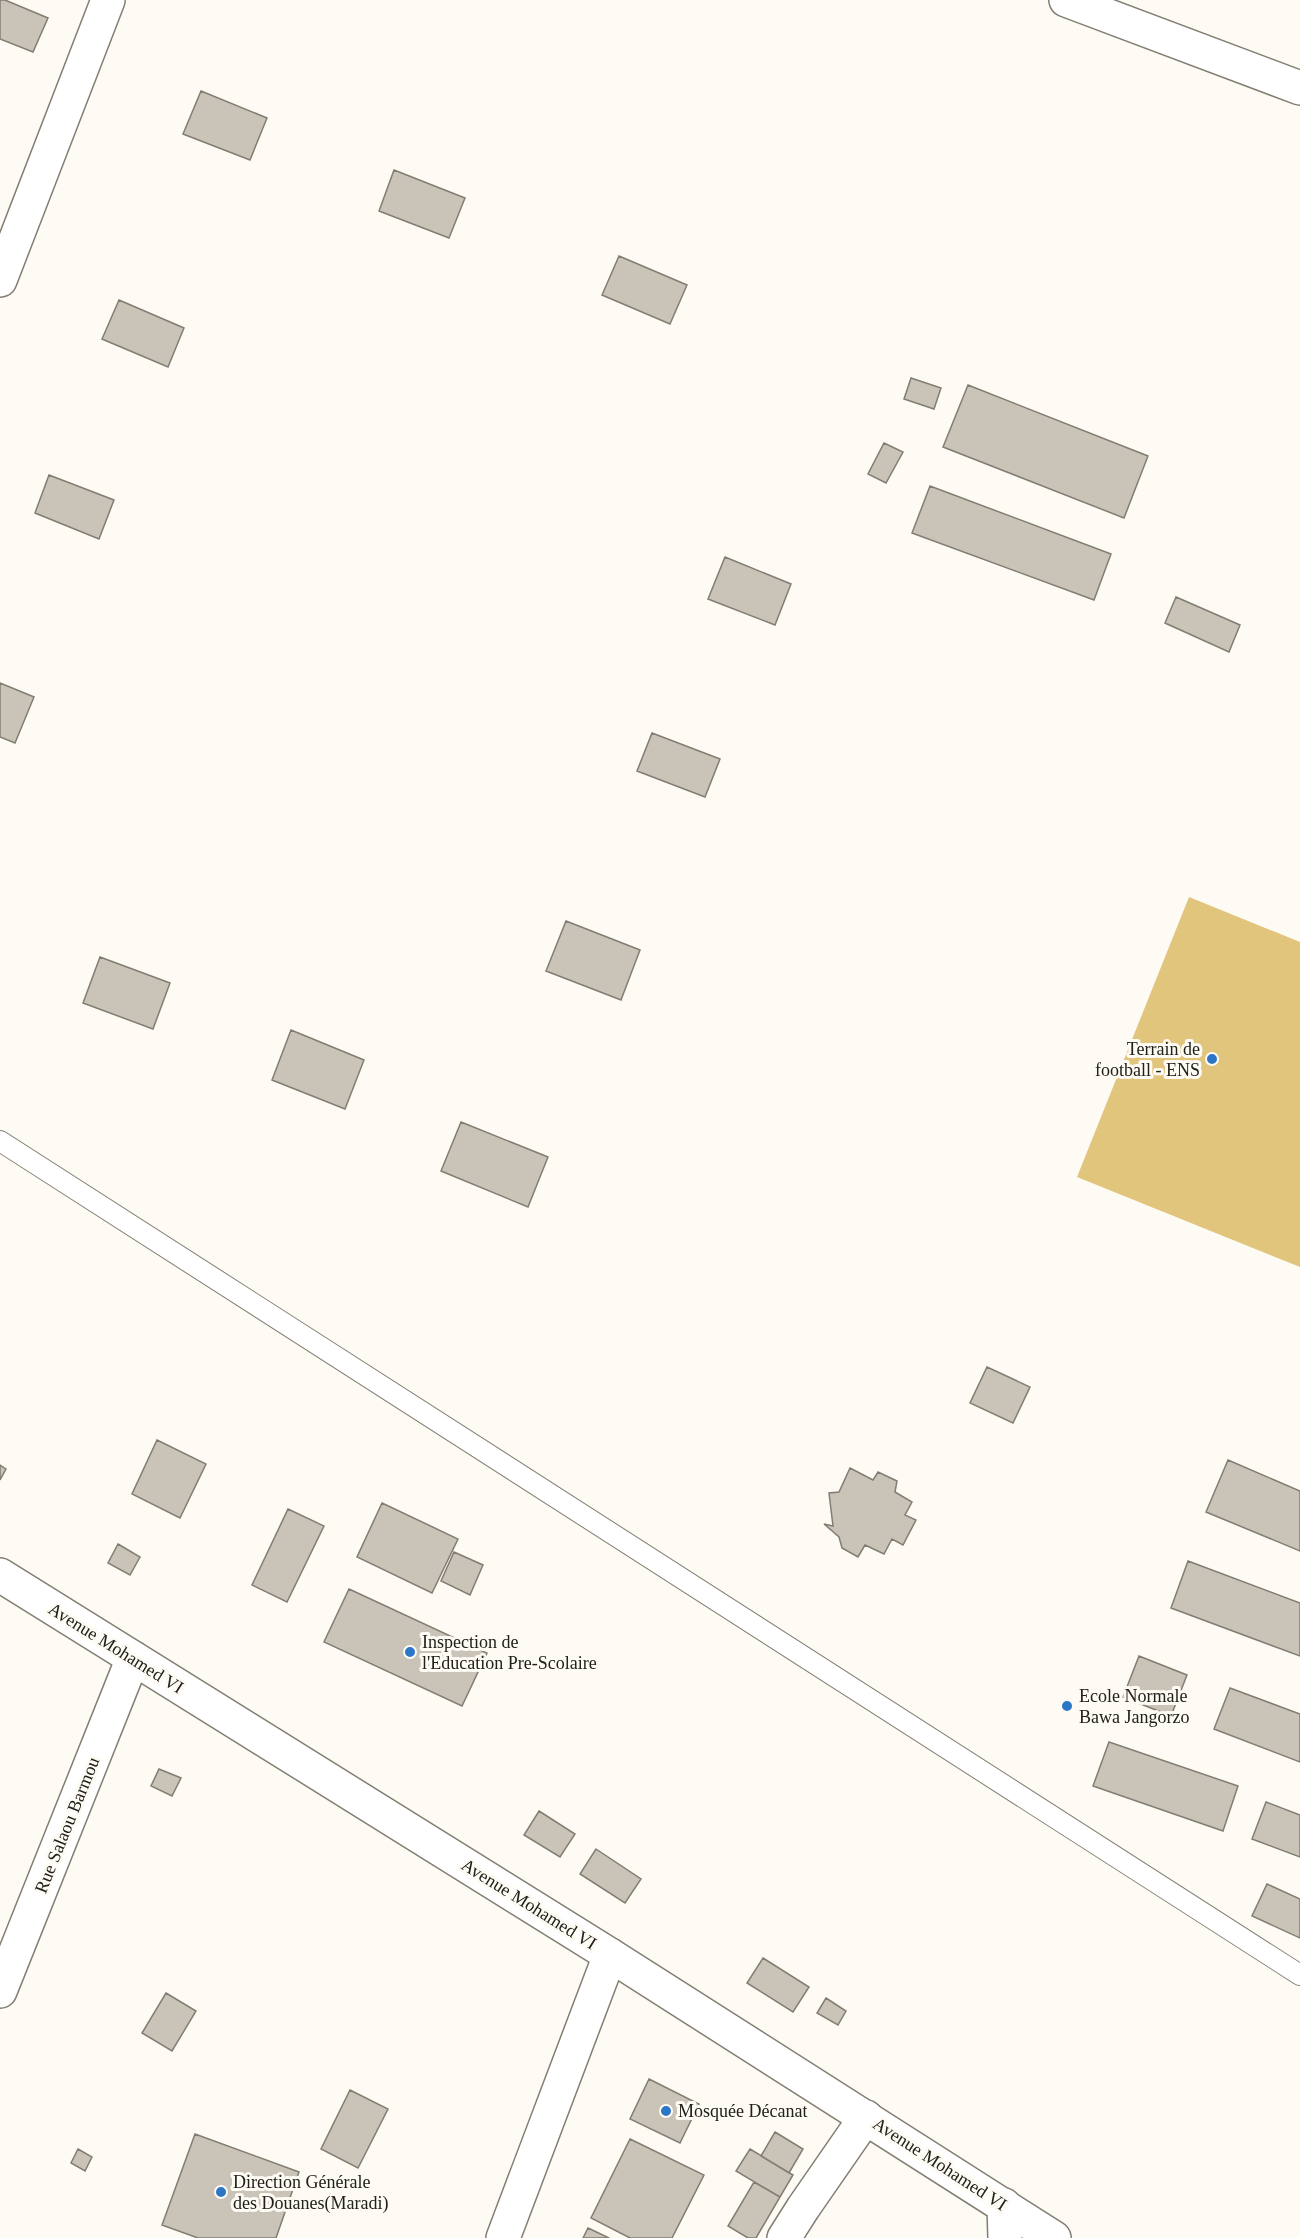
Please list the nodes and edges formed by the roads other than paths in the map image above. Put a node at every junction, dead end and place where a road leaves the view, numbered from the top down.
1 (108, 0) edge
2 (1066, 0) edge
3 (1300, 88) edge
4 (0, 280) edge
5 (0, 1141) edge
6 (0, 1575) edge
7 (133, 1658) junction
8 (610, 1955) junction
9 (1300, 1975) edge
10 (0, 1991) edge
11 (867, 2117) junction
12 (1004, 2205) junction
13 (503, 2238) edge
14 (784, 2238) edge
15 (1005, 2238) edge
16 (1054, 2238) edge

1 - 4 street
2 - 3 street
5 - 9 lane
6 - 7 street, Avenue Mohamed VI
7 - 8 street, Avenue Mohamed VI
7 - 10 street, Rue Salaou Barmou
8 - 11 street, Avenue Mohamed VI
8 - 13 street
11 - 12 street, Avenue Mohamed VI
11 - 14 street
12 - 15 street
12 - 16 street, Avenue Mohamed VI

